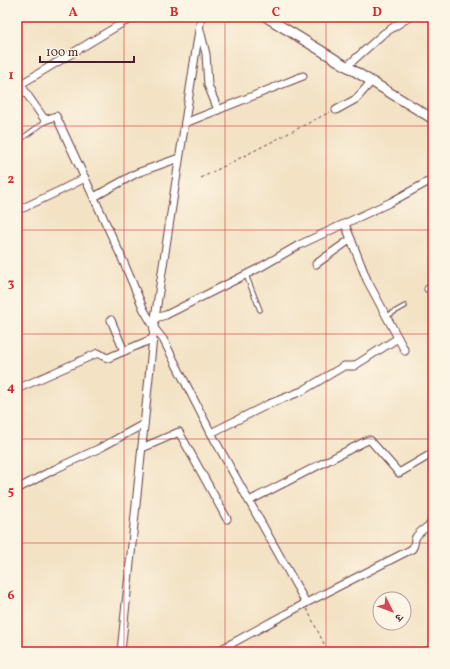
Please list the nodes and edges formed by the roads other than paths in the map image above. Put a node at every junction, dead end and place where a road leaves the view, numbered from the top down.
1 (138, 17) edge
2 (201, 17) edge
3 (266, 17) edge
4 (409, 17) edge
5 (199, 26) junction
6 (346, 67) junction
7 (17, 76) edge
8 (303, 76) dead end
9 (371, 82) junction
10 (20, 84) edge
11 (218, 110) junction
12 (336, 110) road end
13 (433, 119) edge
14 (46, 121) junction
15 (185, 123) junction
16 (17, 142) edge
17 (179, 158) junction
18 (85, 178) junction
19 (433, 179) edge
20 (94, 197) junction
21 (23, 208) dead end
22 (345, 224) junction
23 (351, 239) junction
24 (316, 264) dead end
25 (246, 275) junction
26 (405, 306) dead end
27 (260, 310) dead end
28 (386, 317) junction
29 (155, 318) junction
30 (111, 320) dead end
31 (154, 328) junction
32 (398, 338) junction
33 (152, 339) junction
34 (124, 351) junction
35 (405, 351) dead end
36 (17, 389) edge
37 (144, 424) junction
38 (211, 433) junction
39 (142, 448) junction
40 (433, 453) edge
41 (17, 489) edge
42 (249, 501) junction
43 (227, 519) dead end
44 (433, 523) edge
45 (305, 603) junction
46 (121, 652) edge
47 (216, 652) edge

1 - 10 street
2 - 5 street
3 - 6 street
4 - 6 street
5 - 11 street
5 - 15 street
6 - 9 street
7 - 10 street
8 - 11 street
9 - 12 street
9 - 13 street
10 - 14 street
11 - 15 street
14 - 16 lane
14 - 18 street
15 - 17 street
17 - 20 street
17 - 29 street
18 - 20 street
18 - 21 street
19 - 22 street
20 - 31 street
22 - 23 street
22 - 25 street
23 - 24 street
23 - 28 street
25 - 27 lane
25 - 29 street
26 - 28 lane
28 - 32 street
29 - 31 street
30 - 34 street
31 - 33 street
31 - 38 street
32 - 35 street
32 - 38 street
33 - 34 street
33 - 37 street
34 - 36 street
37 - 39 street
37 - 41 street
38 - 42 street
39 - 43 street
39 - 46 street
40 - 42 street
42 - 45 street
44 - 45 street
45 - 47 street

